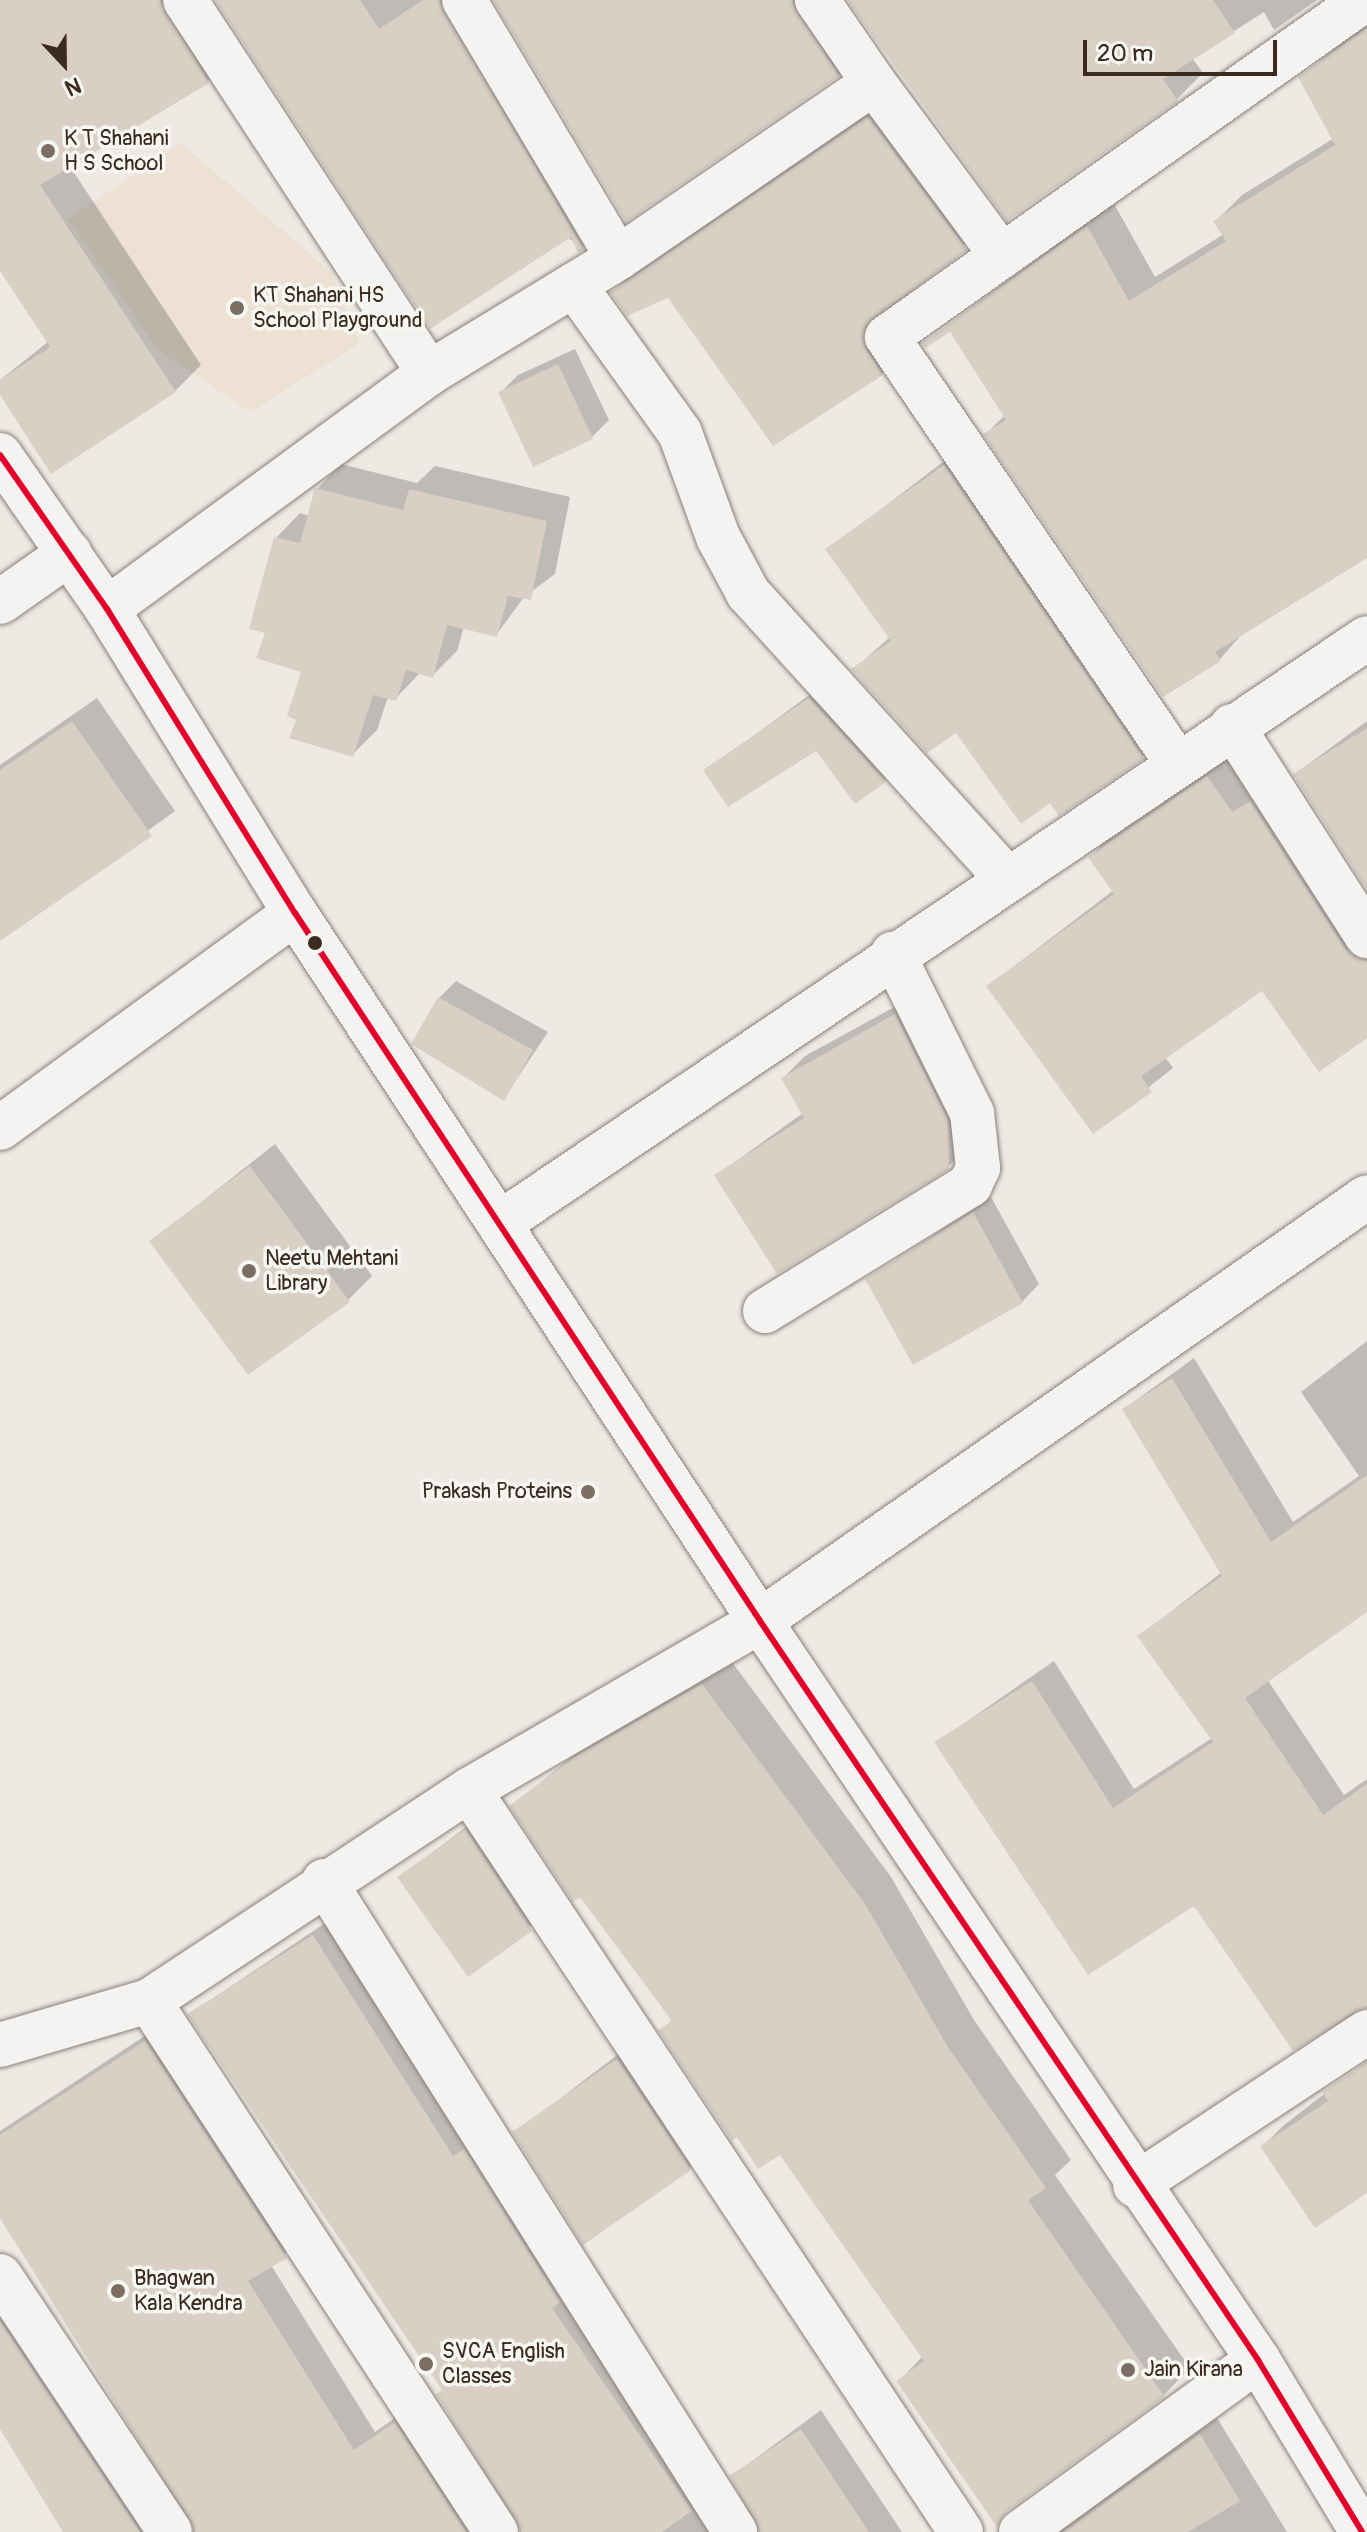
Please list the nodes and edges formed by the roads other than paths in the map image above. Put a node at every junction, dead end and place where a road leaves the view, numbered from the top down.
1 (185, 0) edge
2 (464, 0) edge
3 (817, 0) edge
4 (1364, 0) edge
5 (874, 83) junction
6 (1002, 256) junction
7 (618, 258) junction
8 (574, 285) junction
9 (429, 373) junction
10 (0, 455) edge
11 (70, 553) junction
12 (0, 602) edge
13 (107, 609) junction
14 (1367, 638) edge
15 (1232, 726) junction
16 (1177, 763) junction
17 (1005, 876) junction
18 (295, 913) junction
19 (1367, 936) edge
20 (893, 954) junction
21 (0, 1128) edge
22 (1367, 1197) edge
23 (503, 1221) junction
24 (765, 1311) dead end
25 (760, 1621) junction
26 (469, 1790) junction
27 (324, 1881) junction
28 (149, 2001) junction
29 (1367, 2032) edge
30 (0, 2045) edge
31 (1135, 2185) junction
32 (0, 2276) edge
33 (1258, 2360) junction
34 (170, 2532) edge
35 (496, 2532) edge
36 (735, 2532) edge
37 (961, 2532) edge
38 (1021, 2532) edge
39 (1362, 2532) edge

1 - 9 street
2 - 7 street
3 - 5 street
4 - 6 street
5 - 6 street
5 - 7 street
6 - 16 street
7 - 8 street
8 - 9 street
8 - 17 street
9 - 13 street
10 - 11 street
11 - 12 street
11 - 13 street
13 - 18 street
14 - 15 street
15 - 16 street
15 - 19 street
16 - 17 street
17 - 20 street
18 - 21 street
18 - 23 street
20 - 23 street
20 - 24 street
22 - 25 street
23 - 25 street
25 - 26 street
25 - 31 street
26 - 27 street
26 - 37 street
27 - 28 street
27 - 36 street
28 - 30 street
28 - 35 street
29 - 31 street
31 - 33 street
32 - 34 street
33 - 38 street
33 - 39 street

